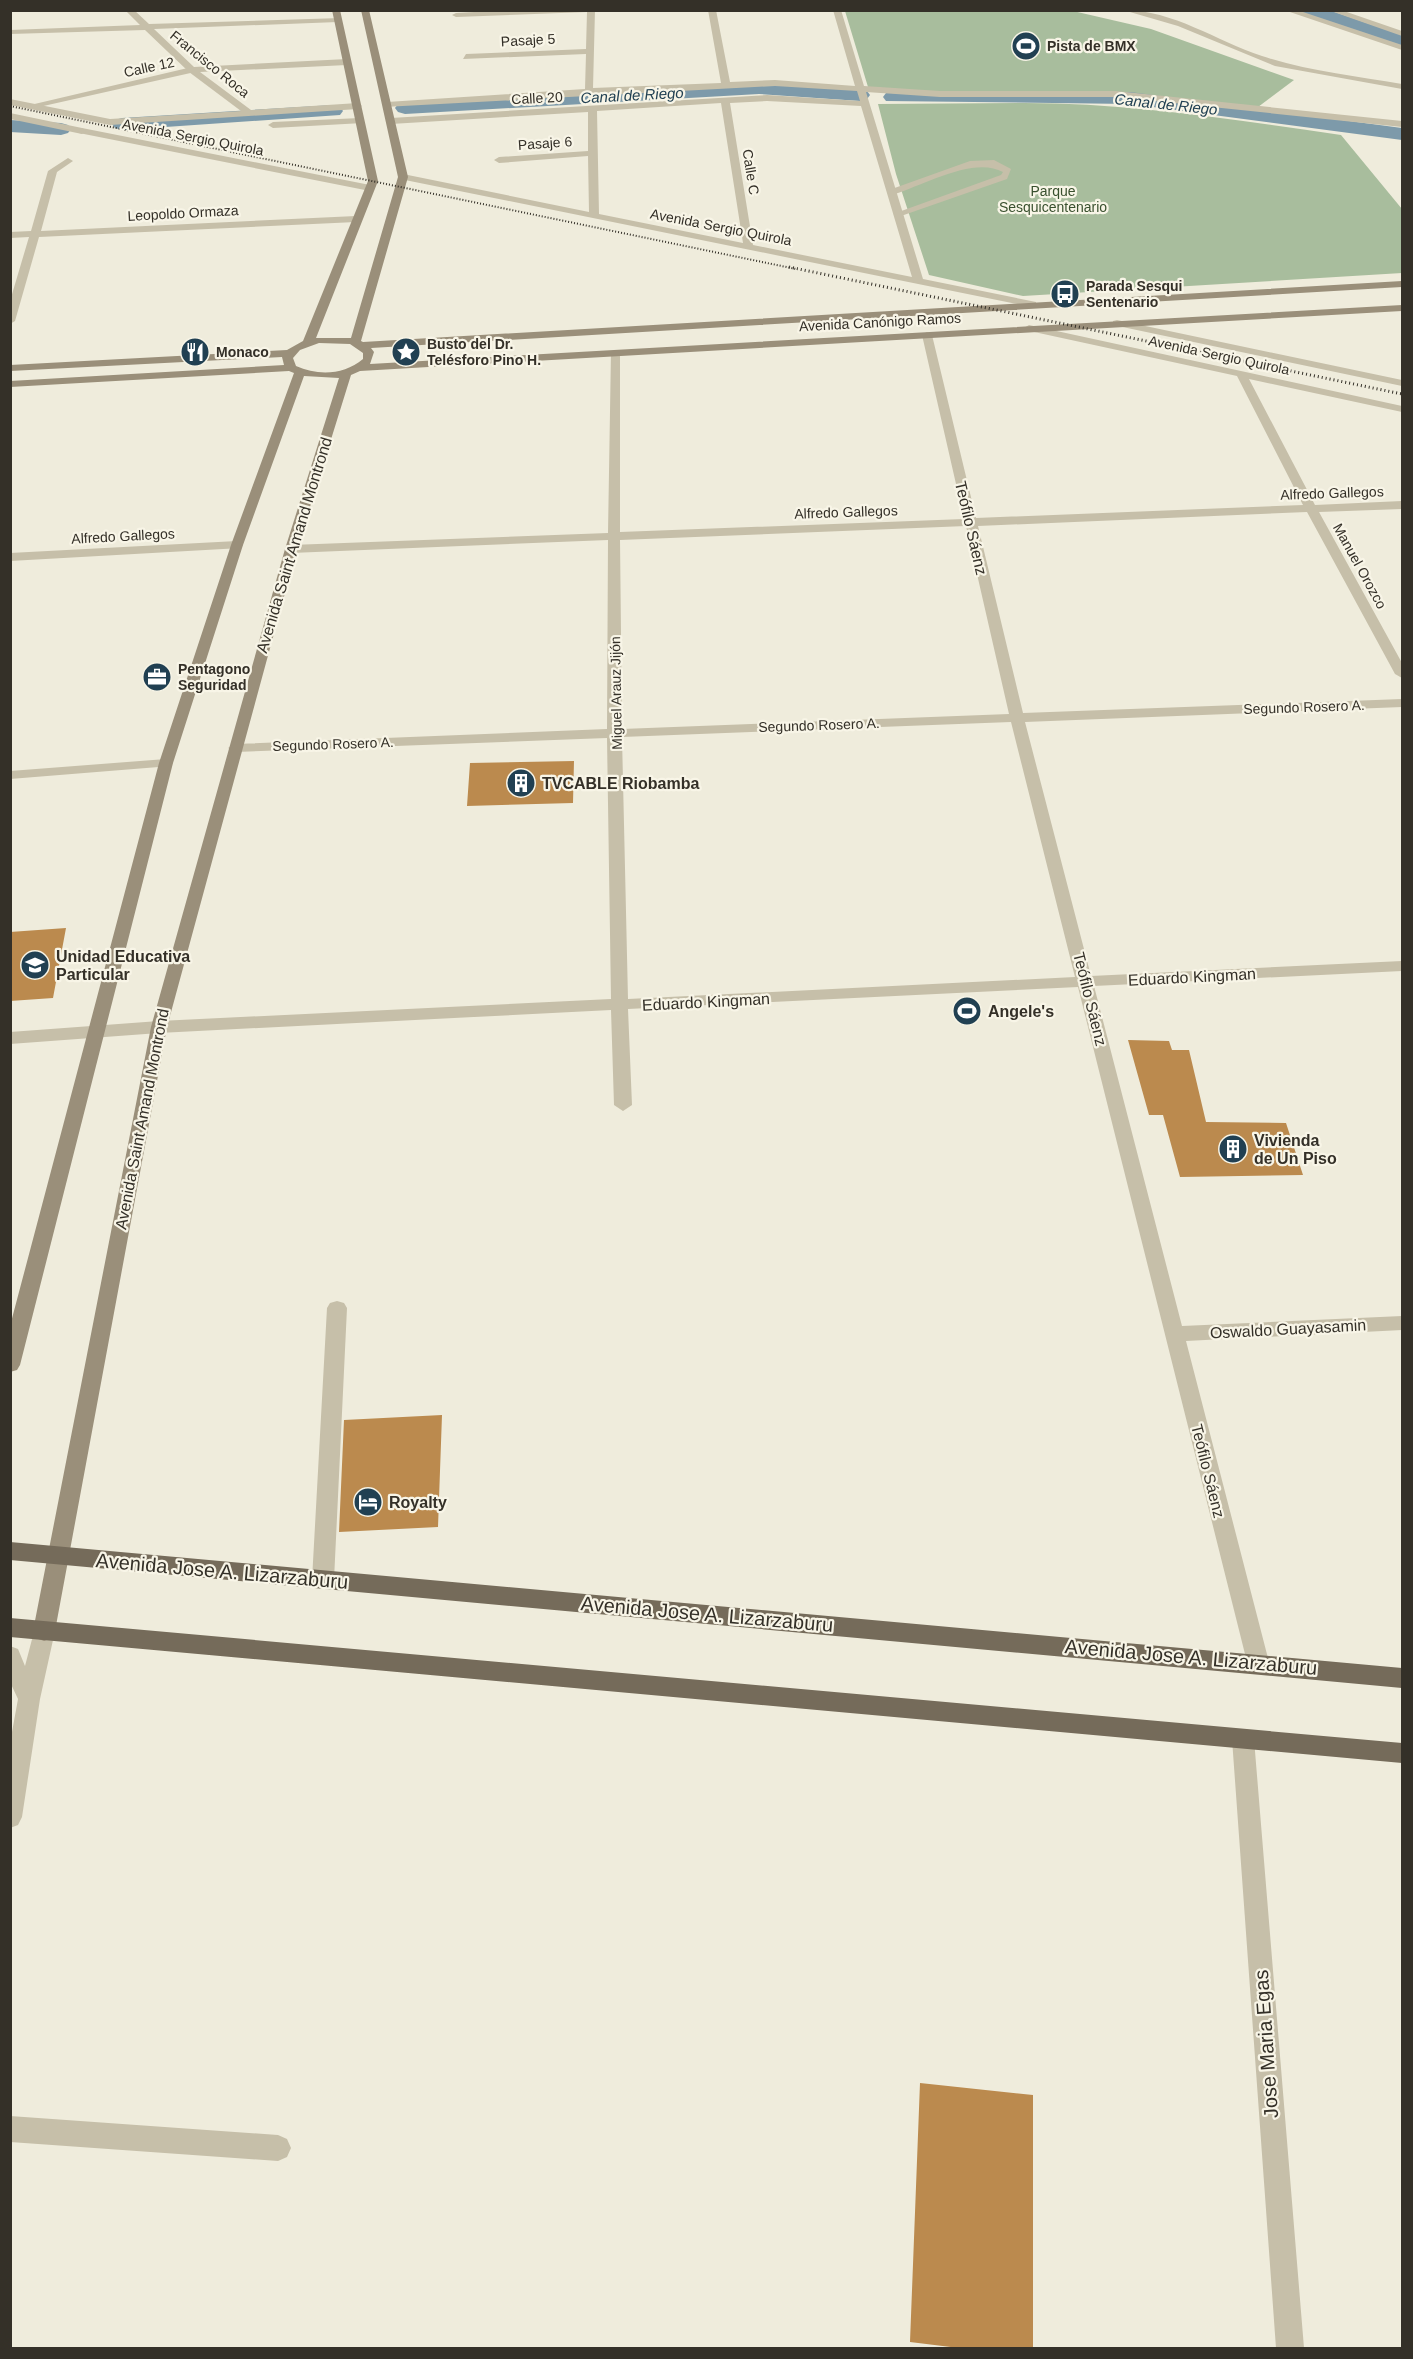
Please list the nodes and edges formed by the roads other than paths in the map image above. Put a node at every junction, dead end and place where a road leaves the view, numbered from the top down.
1 (129, 10) edge
2 (365, 10) edge
3 (586, 10) edge
4 (591, 10) edge
5 (712, 10) edge
6 (837, 10) edge
7 (1127, 10) edge
8 (1288, 10) edge
9 (1332, 10) edge
10 (1163, 14) edge
11 (337, 15) edge
12 (456, 15) dead end
13 (145, 26) junction
14 (10, 32) edge
15 (1402, 35) edge
16 (1402, 48) edge
17 (591, 51) junction
18 (466, 57) dead end
19 (347, 62) junction
20 (192, 70) junction
21 (726, 84) junction
22 (1402, 87) edge
23 (861, 90) junction
24 (589, 92) junction
25 (725, 100) junction
26 (10, 102) edge
27 (865, 104) junction
28 (387, 105) junction
29 (30, 106) junction
30 (358, 106) junction
31 (592, 108) junction
32 (249, 113) junction
33 (10, 116) edge
34 (360, 120) junction
35 (391, 121) junction
36 (1402, 124) edge
37 (273, 125) dead end
38 (593, 153) junction
39 (499, 160) dead end
40 (68, 161) dead end
41 (403, 177) junction
42 (370, 189) junction
43 (892, 192) junction
44 (898, 214) junction
45 (594, 217) junction
46 (356, 219) junction
47 (35, 234) junction
48 (10, 235) edge
49 (749, 248) junction
50 (918, 280) junction
51 (1402, 284) edge
52 (1097, 300) junction
53 (1032, 304) junction
54 (1402, 308) edge
55 (10, 321) edge
56 (1117, 323) junction
57 (1029, 328) junction
58 (927, 335) junction
59 (308, 343) junction
60 (358, 343) junction
61 (290, 353) junction
62 (615, 353) junction
63 (10, 368) edge
64 (296, 370) junction
65 (352, 370) junction
66 (1242, 376) junction
67 (1402, 383) edge
68 (10, 384) edge
69 (1402, 410) edge
70 (1402, 506) edge
71 (1311, 508) junction
72 (969, 522) junction
73 (614, 536) junction
74 (237, 545) junction
75 (291, 549) junction
76 (10, 557) edge
77 (1402, 674) edge
78 (1402, 703) edge
79 (1017, 718) junction
80 (616, 733) junction
81 (235, 748) junction
82 (166, 763) junction
83 (10, 775) edge
84 (1402, 966) edge
85 (1086, 983) junction
86 (619, 1006) junction
87 (159, 1027) junction
88 (98, 1031) junction
89 (10, 1038) edge
90 (623, 1105) dead end
91 (337, 1308) dead end
92 (1402, 1323) edge
93 (1173, 1334) junction
94 (10, 1365) edge
95 (10, 1551) edge
96 (56, 1556) junction
97 (323, 1580) junction
98 (10, 1627) edge
99 (44, 1631) junction
100 (10, 1656) edge
101 (1258, 1662) junction
102 (1402, 1678) edge
103 (29, 1700) junction
104 (1243, 1739) junction
105 (1402, 1753) edge
106 (10, 1817) edge
107 (10, 2129) edge
108 (278, 2148) dead end
109 (1290, 2349) edge

1 - 13 street, Francisco Roca
2 - 28 street
3 - 12 street
4 - 17 street
5 - 21 street
6 - 23 street
7 - 10 street
8 - 16 street
9 - 15 street
10 - 22 street
11 - 13 street
11 - 19 street
13 - 14 street
13 - 20 street, Francisco Roca
17 - 18 street, Pasaje 5
17 - 24 street
19 - 20 street, Calle 12
19 - 30 street
20 - 29 street, Calle 12
20 - 32 street, Francisco Roca
21 - 23 street, Calle 20
21 - 24 street, Calle 20
23 - 27 street
23 - 36 street, Calle 20
24 - 28 street, Calle 20
25 - 27 street, Calle 20
25 - 31 street, Calle 20
25 - 49 street, Calle C
26 - 29 street, Avenida Sergio Quirola
27 - 43 street
28 - 35 street
29 - 32 street, Avenida Sergio Quirola
30 - 32 street
30 - 34 street
31 - 35 street, Calle 20
31 - 38 street
33 - 42 street, Avenida Sergio Quirola
34 - 37 street
34 - 42 street
35 - 41 street
38 - 39 street, Pasaje 6
38 - 45 street
40 - 47 street
41 - 45 street, Avenida Sergio Quirola
41 - 60 street
42 - 46 street
43 - 44 street
43 - 44 street
44 - 50 street
45 - 49 street, Avenida Sergio Quirola
46 - 47 street, Leopoldo Ormaza
46 - 59 street
47 - 48 street, Leopoldo Ormaza
47 - 55 street
49 - 50 street, Avenida Sergio Quirola
50 - 53 street, Avenida Sergio Quirola
51 - 52 street, Avenida Canónigo Ramos
52 - 53 street, Avenida Canónigo Ramos
52 - 56 street
53 - 60 street, Avenida Canónigo Ramos
54 - 56 street, Avenida Canónigo Ramos
56 - 57 street, Avenida Canónigo Ramos
56 - 67 street, Avenida Sergio Quirola
57 - 58 street, Avenida Canónigo Ramos
57 - 66 street, Avenida Sergio Quirola
58 - 62 street, Avenida Canónigo Ramos
58 - 72 street, Teófilo Sáenz
59 - 60 street, Avenida Canónigo Ramos
59 - 61 street, Avenida Canónigo Ramos
60 - 65 street
61 - 63 street, Avenida Canónigo Ramos
61 - 64 street
62 - 65 street, Avenida Canónigo Ramos
62 - 73 street, Miguel Arauz Jijón
64 - 65 street, Avenida Canónigo Ramos
64 - 68 street, Avenida Canónigo Ramos
64 - 74 street
65 - 75 street, Avenida Saint Amand Montrond
66 - 69 street, Avenida Sergio Quirola
66 - 71 street, Manuel Orozco
70 - 71 street, Alfredo Gallegos
71 - 72 street, Alfredo Gallegos
71 - 77 street, Manuel Orozco
72 - 73 street, Alfredo Gallegos
72 - 79 street, Teófilo Sáenz
73 - 75 street, Alfredo Gallegos
73 - 80 street, Miguel Arauz Jijón
74 - 76 street, Alfredo Gallegos
74 - 82 street
75 - 81 street, Avenida Saint Amand Montrond
78 - 79 street, Segundo Rosero A.
79 - 80 street, Segundo Rosero A.
79 - 85 street, Teófilo Sáenz
80 - 81 street, Segundo Rosero A.
80 - 86 street, Miguel Arauz Jijón
81 - 87 street, Avenida Saint Amand Montrond
82 - 83 street
82 - 88 street
84 - 85 street, Eduardo Kingman
85 - 86 street, Eduardo Kingman
85 - 93 street, Teófilo Sáenz
86 - 87 street, Eduardo Kingman
86 - 90 street, Miguel Arauz Jijón
87 - 88 street, Eduardo Kingman
87 - 96 street, Avenida Saint Amand Montrond
88 - 89 street, Eduardo Kingman
88 - 94 street
91 - 97 street
92 - 93 street, Oswaldo Guayasamin
93 - 101 street, Teófilo Sáenz
95 - 96 main road, Avenida Jose A. Lizarzaburu
96 - 97 main road, Avenida Jose A. Lizarzaburu
96 - 99 street, Avenida Saint Amand Montrond
97 - 101 main road, Avenida Jose A. Lizarzaburu
98 - 99 main road
99 - 103 street
99 - 104 main road
100 - 103 street
101 - 102 main road, Avenida Jose A. Lizarzaburu
103 - 106 street
104 - 105 main road
104 - 109 street, Jose Maria Egas
107 - 108 street

